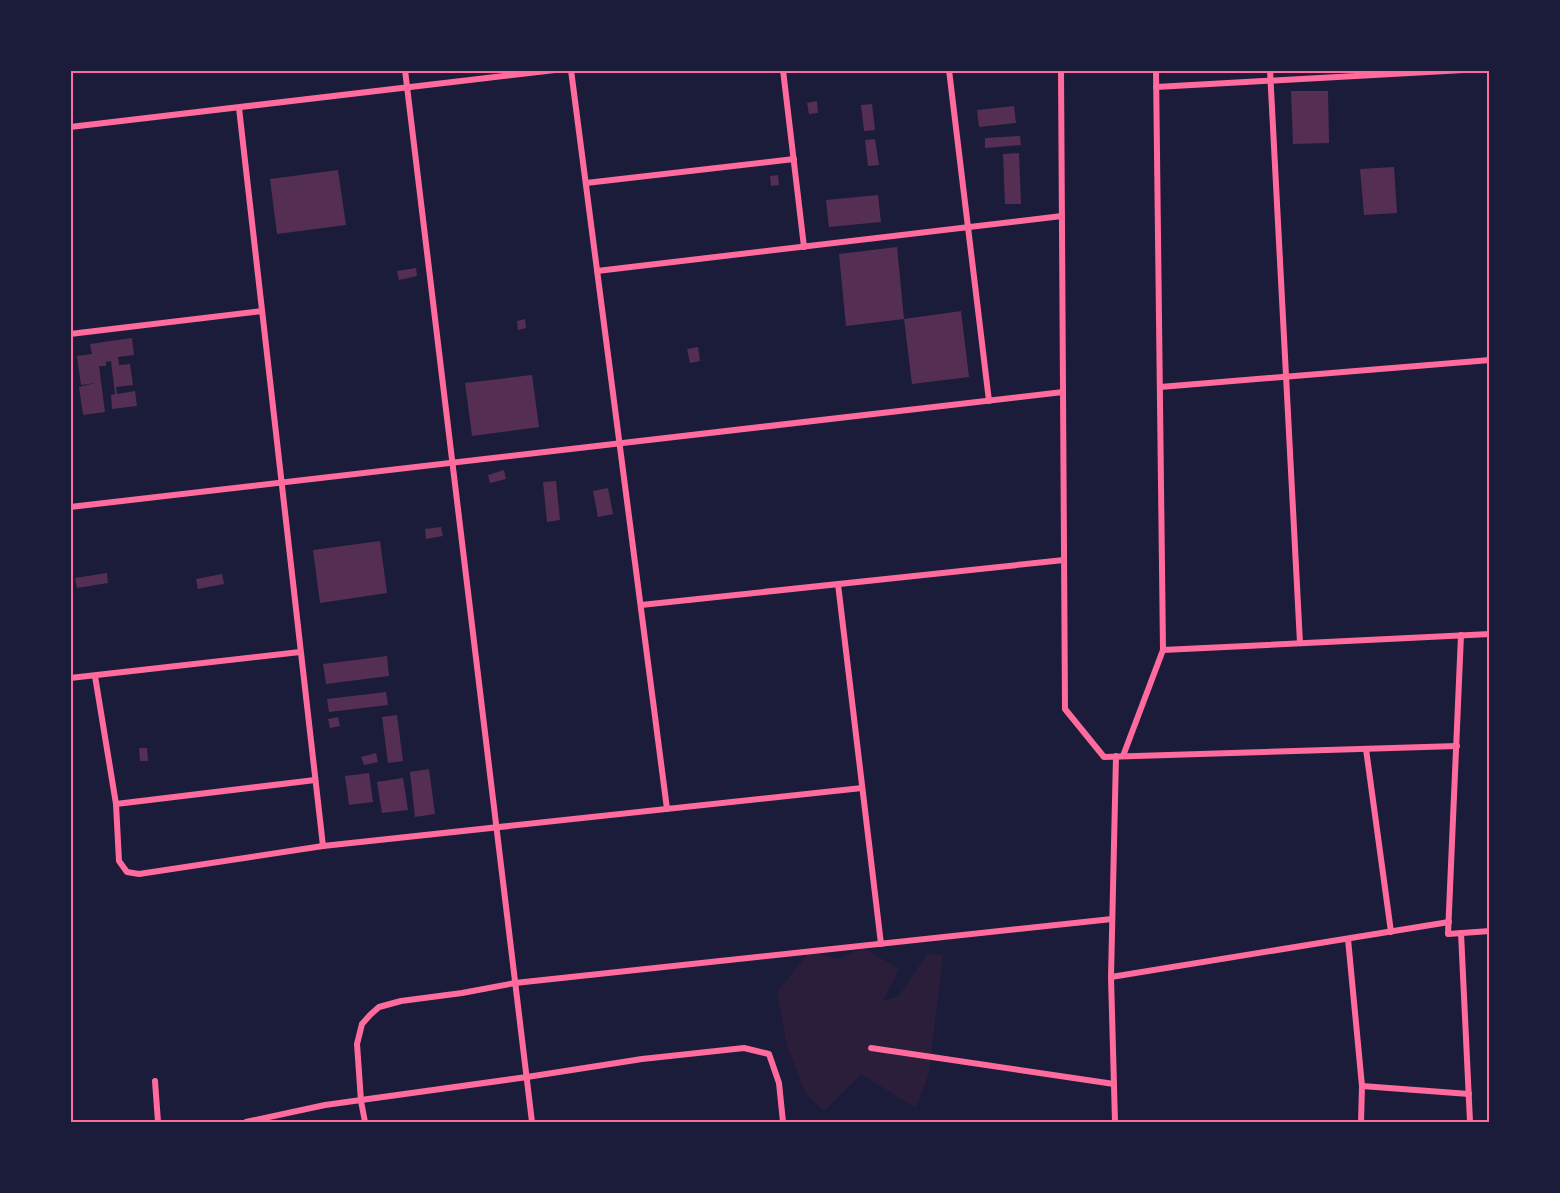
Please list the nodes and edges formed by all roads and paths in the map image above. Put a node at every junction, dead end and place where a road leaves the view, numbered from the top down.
1 (405, 70) edge
2 (555, 70) edge
3 (571, 70) edge
4 (783, 70) edge
5 (949, 70) edge
6 (1061, 70) edge
7 (1156, 70) edge
8 (1270, 70) edge
9 (1464, 70) edge
10 (1271, 81) junction
11 (1156, 87) junction
12 (407, 88) junction
13 (239, 108) junction
14 (70, 127) edge
15 (794, 159) junction
16 (586, 183) junction
17 (1062, 216) junction
18 (968, 227) junction
19 (804, 247) junction
20 (597, 272) junction
21 (262, 311) junction
22 (70, 334) edge
23 (1490, 360) edge
24 (1286, 377) junction
25 (1160, 387) junction
26 (1063, 392) junction
27 (989, 401) junction
28 (620, 443) junction
29 (452, 463) junction
30 (281, 483) junction
31 (70, 507) edge
32 (1064, 560) junction
33 (838, 584) junction
34 (640, 605) junction
35 (1490, 634) edge
36 (1461, 635) junction
37 (1300, 643) junction
38 (1163, 650) junction
39 (300, 652) junction
40 (95, 676) junction
41 (70, 678) edge
42 (1456, 746) junction
43 (1366, 749) junction
44 (1119, 756) junction
45 (315, 780) junction
46 (862, 788) junction
47 (116, 804) junction
48 (667, 809) junction
49 (496, 827) junction
50 (323, 846) junction
51 (1112, 919) junction
52 (1449, 922) junction
53 (1490, 931) edge
54 (1391, 932) junction
55 (1461, 933) junction
56 (1348, 939) junction
57 (881, 944) junction
58 (1111, 977) junction
59 (515, 983) junction
60 (871, 1048) dead end
61 (526, 1077) junction
62 (155, 1081) dead end
63 (1114, 1084) junction
64 (1362, 1086) junction
65 (1469, 1094) junction
66 (361, 1101) junction
67 (158, 1122) edge
68 (246, 1122) edge
69 (365, 1122) edge
70 (532, 1122) edge
71 (783, 1122) edge
72 (1115, 1122) edge
73 (1361, 1122) edge
74 (1470, 1122) edge

1 - 12 street
2 - 12 street
3 - 16 street
4 - 15 street
5 - 18 street
6 - 17 street
7 - 11 street
8 - 10 street
9 - 10 street
10 - 11 street
10 - 24 street
11 - 25 street
12 - 13 street
12 - 29 street
13 - 14 street
13 - 21 street
15 - 16 street
15 - 19 street
16 - 20 street
17 - 18 street
17 - 26 street
18 - 19 street
18 - 27 street
19 - 20 street
20 - 28 street
21 - 22 street
21 - 30 street
23 - 24 street
24 - 25 street
24 - 37 street
25 - 38 street
26 - 27 street
26 - 32 street
27 - 28 street
28 - 29 street
28 - 34 street
29 - 30 street
29 - 49 street
30 - 31 street
30 - 39 street
32 - 33 street
32 - 44 street
33 - 34 street
33 - 46 street
34 - 48 street
35 - 36 street
36 - 37 street
36 - 42 street
37 - 38 street
38 - 44 street
39 - 40 street
39 - 45 street
40 - 41 street
40 - 47 street
42 - 43 street
42 - 52 street
43 - 44 street
43 - 54 street
44 - 51 street
45 - 47 street
45 - 50 street
46 - 48 street
46 - 57 street
47 - 50 street
48 - 49 street
49 - 50 street
49 - 59 street
51 - 57 street
51 - 58 street
52 - 54 street
52 - 55 street
53 - 55 street
54 - 56 street
55 - 65 street
56 - 58 street
56 - 64 street
57 - 59 street
58 - 63 street
59 - 61 street
59 - 66 street
60 - 63 street
61 - 66 street
61 - 70 street
61 - 71 street
62 - 67 street
63 - 72 street
64 - 65 street
64 - 73 street
65 - 74 street
66 - 68 street
66 - 69 street

